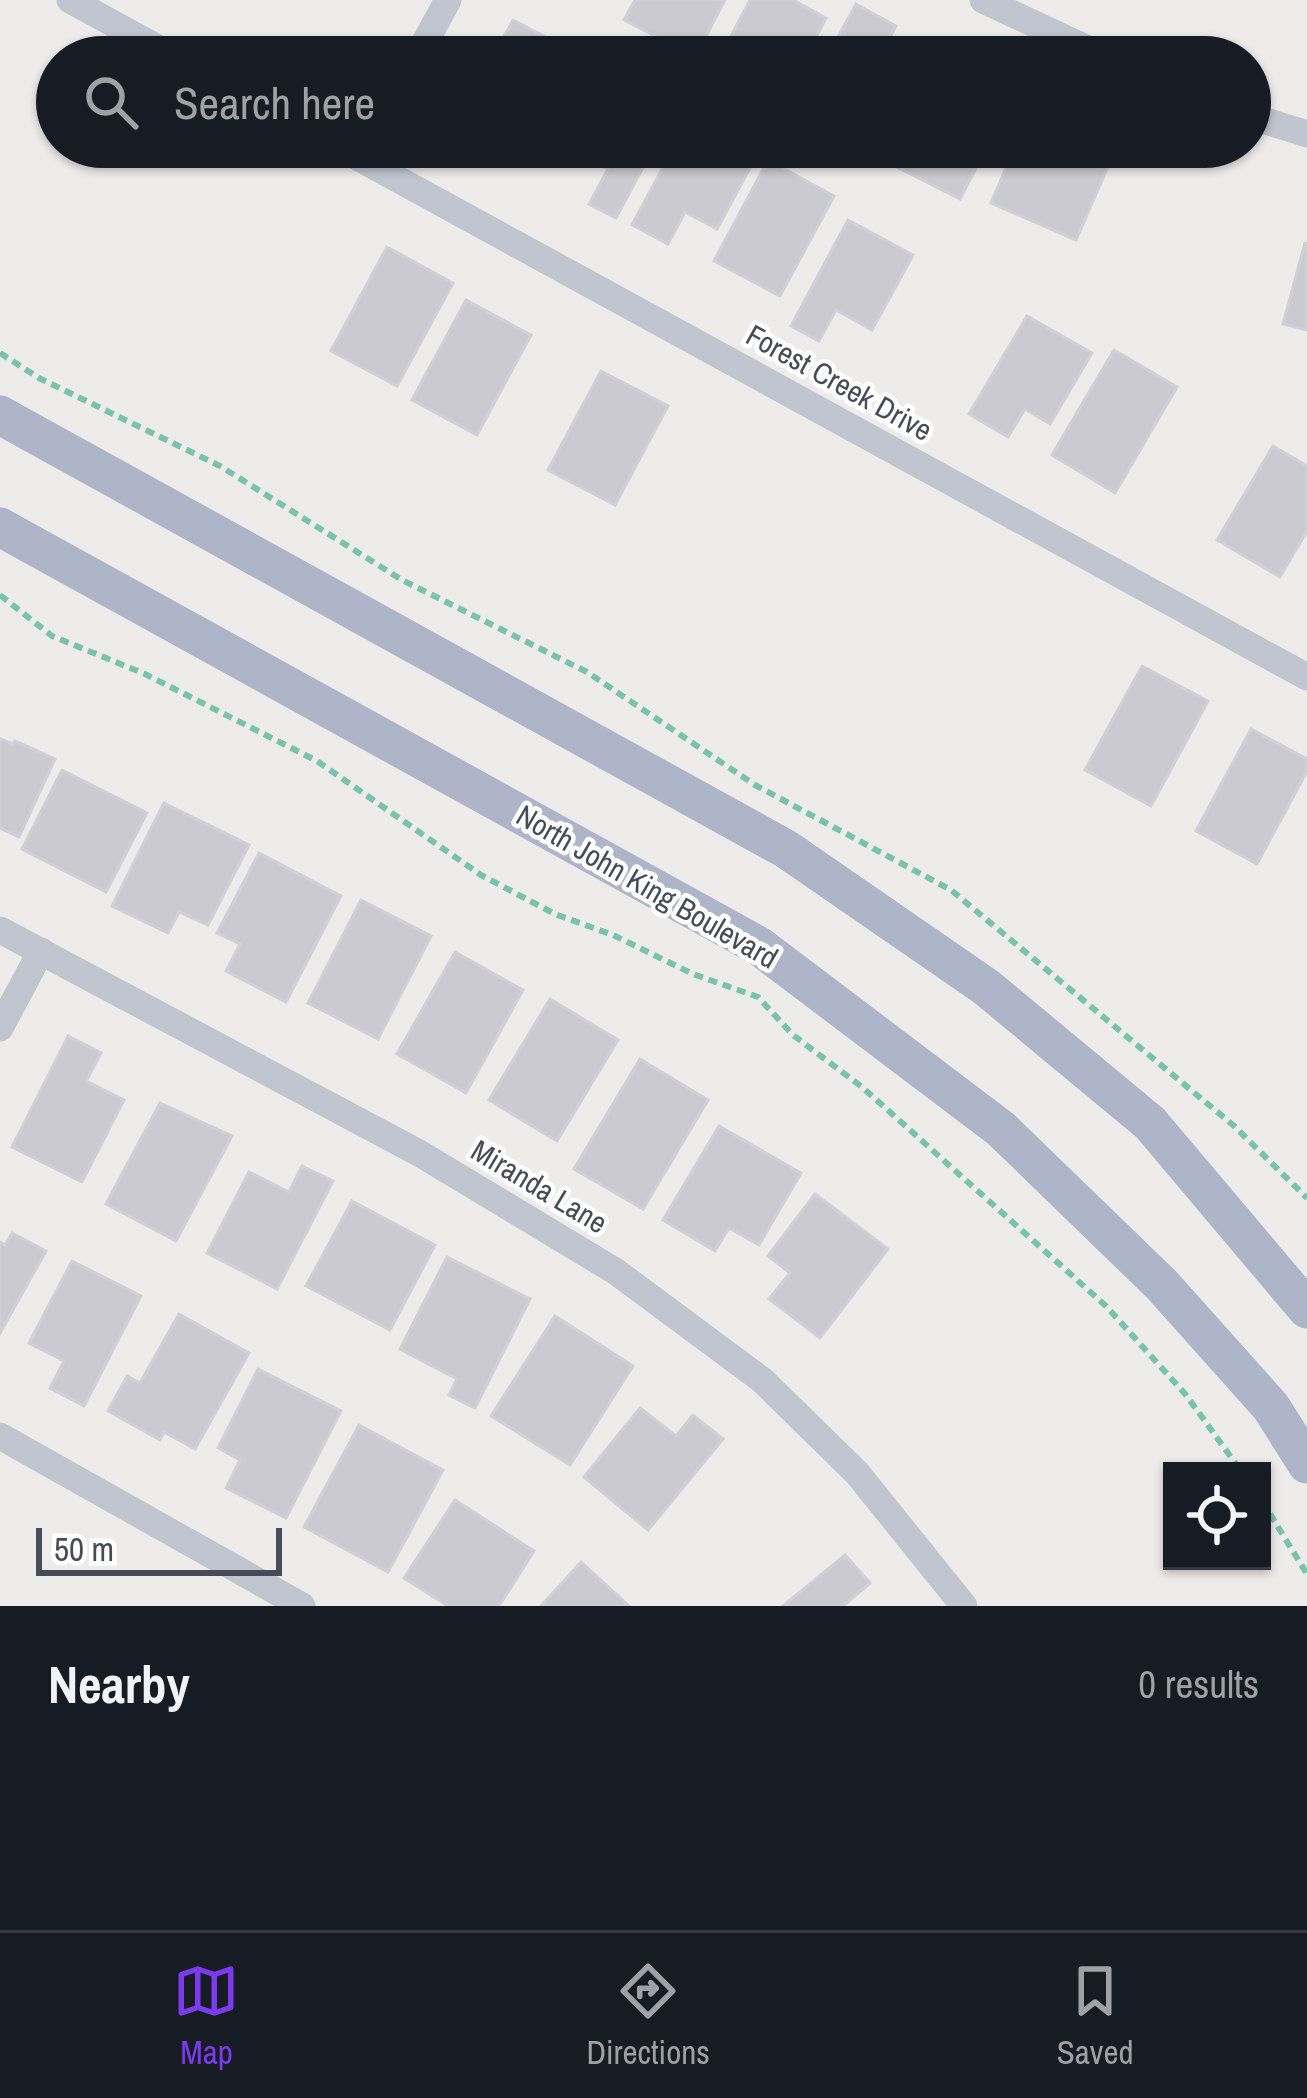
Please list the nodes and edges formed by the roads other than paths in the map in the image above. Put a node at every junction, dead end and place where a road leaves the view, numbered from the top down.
1 (70, 0) edge
2 (448, 0) edge
3 (983, 0) edge
4 (136, 36) edge
5 (428, 36) edge
6 (1061, 36) edge
7 (1271, 123) edge
8 (1307, 134) edge
9 (387, 168) edge
10 (0, 415) edge
11 (0, 527) edge
12 (1307, 677) edge
13 (0, 930) edge
14 (41, 951) junction
15 (0, 1028) edge
16 (1307, 1309) edge
17 (0, 1436) edge
18 (1307, 1464) edge
19 (302, 1606) edge
20 (964, 1606) edge

1 - 4 street
2 - 5 street
3 - 6 street
7 - 8 street
9 - 12 street, Forest Creek Drive
10 - 16 main road
11 - 18 main road, North John King Boulevard
13 - 14 street, Miranda Lane
14 - 15 street
14 - 20 street, Miranda Lane
17 - 19 street

